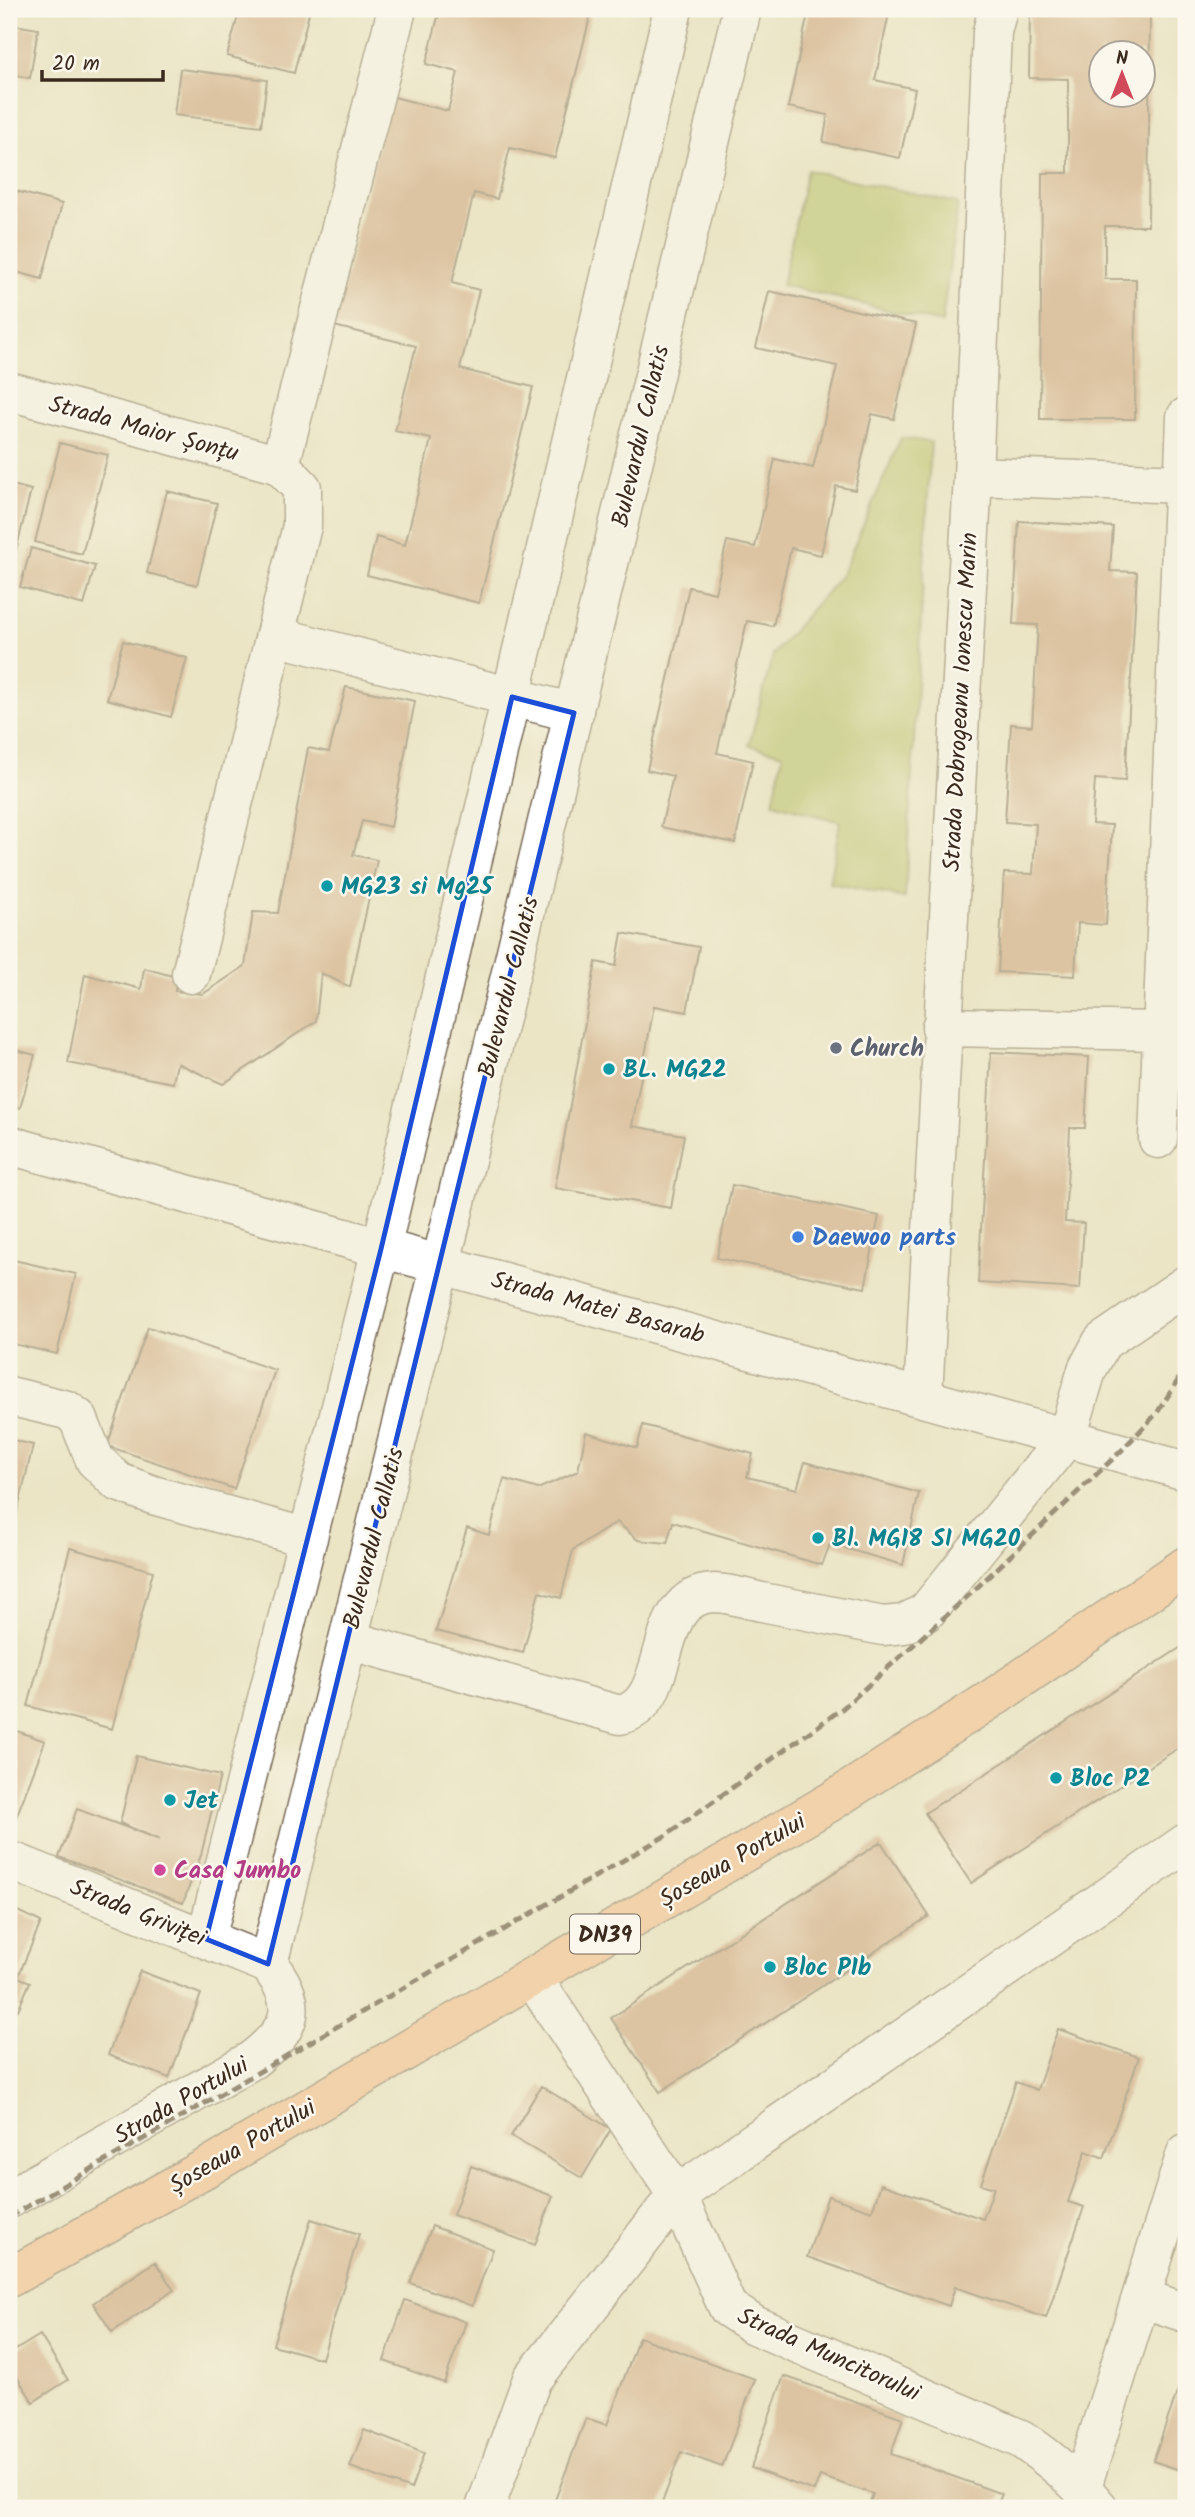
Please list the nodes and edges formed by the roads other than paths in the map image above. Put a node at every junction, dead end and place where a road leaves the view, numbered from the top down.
1 (397, 9) edge
2 (673, 9) edge
3 (742, 9) edge
4 (998, 9) edge
5 (9, 391) edge
6 (1186, 417) edge
7 (280, 465) junction
8 (973, 476) junction
9 (1183, 484) junction
10 (275, 636) junction
11 (512, 697) junction
12 (574, 713) junction
13 (191, 974) dead end
14 (941, 1027) junction
15 (1161, 1031) junction
16 (1158, 1139) dead end
17 (9, 1145) edge
18 (381, 1249) junction
19 (440, 1264) junction
20 (1186, 1285) edge
21 (9, 1396) edge
22 (923, 1396) junction
23 (1068, 1437) junction
24 (1186, 1471) edge
25 (308, 1538) junction
26 (1186, 1566) edge
27 (348, 1640) junction
28 (1186, 1843) edge
29 (9, 1860) edge
30 (206, 1939) junction
31 (268, 1964) junction
32 (532, 1977) junction
33 (1186, 2153) edge
34 (677, 2194) junction
35 (9, 2199) edge
36 (9, 2278) edge
37 (1142, 2298) junction
38 (1186, 2313) edge
39 (1090, 2498) edge
40 (485, 2508) edge

1 - 7 street
2 - 11 street
3 - 12 street, Bulevardul Callatis
4 - 8 street, Strada Dobrogeanu Ionescu Marin
5 - 7 street, Strada Maior Șonțu
6 - 9 street
7 - 10 street
8 - 9 street
8 - 14 street, Strada Dobrogeanu Ionescu Marin
9 - 15 street
10 - 11 street
10 - 13 street
11 - 12 street
11 - 18 street
12 - 19 street, Bulevardul Callatis
14 - 15 street
14 - 22 street, Strada Dobrogeanu Ionescu Marin
15 - 16 street
17 - 18 street, Strada Matei Basarab
18 - 19 street, Strada Matei Basarab
18 - 25 street
19 - 22 street, Strada Matei Basarab
19 - 27 street, Bulevardul Callatis
20 - 23 street
21 - 25 street
22 - 23 street, Strada Matei Basarab
23 - 24 street, Strada Matei Basarab
23 - 27 street
25 - 30 street
26 - 32 main road, Șoseaua Portului / DN39
27 - 31 street, Bulevardul Callatis
28 - 34 street
29 - 30 street, Strada Griviței
30 - 31 street, Strada Griviței
31 - 35 street, Strada Portului
32 - 34 street, Strada Muncitorului
32 - 36 main road, Șoseaua Portului / DN39
33 - 37 street, Strada Muncitorului
34 - 39 street, Strada Muncitorului
34 - 40 street
37 - 38 street
37 - 39 street, Strada Muncitorului

